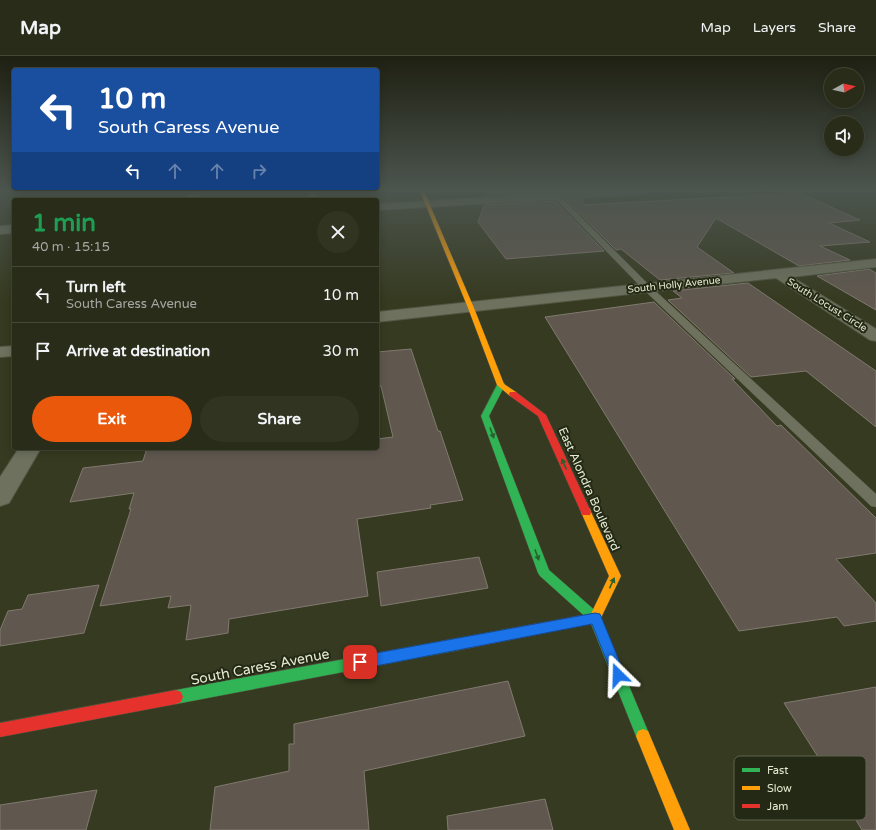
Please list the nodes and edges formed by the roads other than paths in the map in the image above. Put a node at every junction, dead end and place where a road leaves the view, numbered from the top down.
1 (437, 227) edge
2 (587, 227) edge
3 (12, 229) edge
4 (0, 230) edge
5 (876, 263) edge
6 (777, 273) junction
7 (648, 288) junction
8 (471, 308) junction
9 (379, 317) edge
10 (876, 336) edge
11 (12, 351) edge
12 (0, 352) edge
13 (501, 385) junction
14 (29, 450) edge
15 (0, 497) edge
16 (876, 502) edge
17 (595, 618) junction
18 (0, 730) edge
19 (682, 830) edge

1 - 8 main road
2 - 7 lane
3 - 4 street
5 - 6 street, South Holly Avenue
6 - 7 street, South Holly Avenue
6 - 10 street, South Locust Circle
7 - 8 street, South Holly Avenue
7 - 16 lane
8 - 9 street, South Holly Avenue
8 - 13 main road
11 - 12 street
13 -> 17 main road
17 -> 13 main road, East Alondra Boulevard
14 - 15 street
17 - 18 main road, South Caress Avenue
17 - 19 main road

